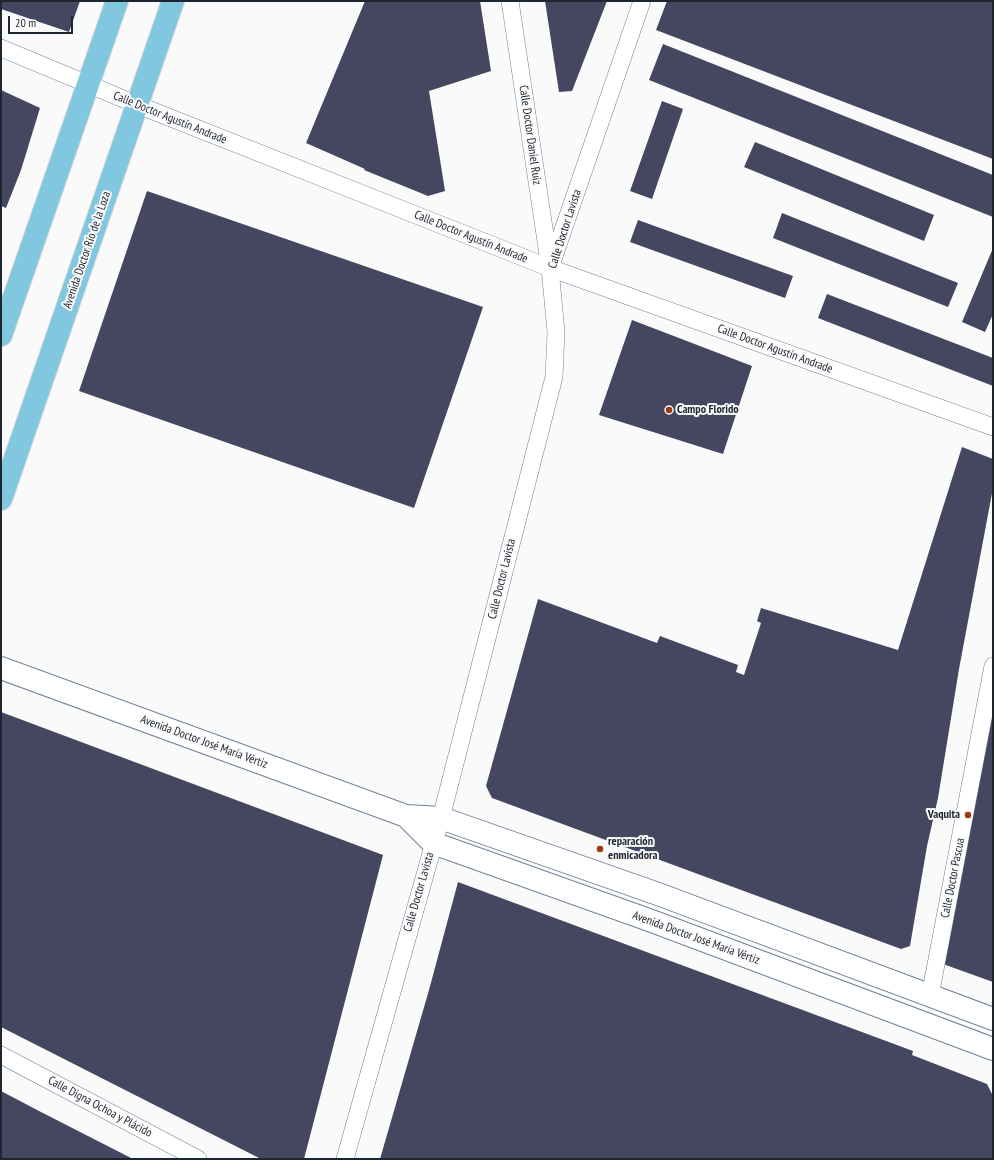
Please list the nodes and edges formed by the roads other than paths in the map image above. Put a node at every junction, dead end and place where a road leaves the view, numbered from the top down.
1 (117, 1) edge
2 (173, 1) edge
3 (510, 1) edge
4 (642, 1) edge
5 (1, 48) edge
6 (89, 85) junction
7 (138, 105) junction
8 (550, 268) junction
9 (1, 335) edge
10 (993, 427) edge
11 (1, 499) edge
12 (993, 666) edge
13 (1, 668) edge
14 (406, 816) junction
15 (441, 818) junction
16 (433, 843) junction
17 (658, 894) junction
18 (649, 920) junction
19 (930, 996) junction
20 (993, 1019) edge
21 (993, 1049) edge
22 (1, 1055) edge
23 (198, 1159) edge
24 (345, 1159) edge

1 - 6 main road
2 - 7 main road, Avenida Doctor Río de la Loza
3 - 8 street, Calle Doctor Daniel Ruiz
4 - 8 street, Calle Doctor Lavista
5 - 6 street, Calle Doctor Agustín Andrade
6 - 7 street, Calle Doctor Agustín Andrade
6 - 9 main road
7 - 8 street, Calle Doctor Agustín Andrade
7 - 11 main road, Avenida Doctor Río de la Loza
8 - 10 street, Calle Doctor Agustín Andrade
8 - 15 street, Calle Doctor Lavista
12 - 19 street, Calle Doctor Pascua
13 - 14 main road, Avenida Doctor José María Vértiz
14 - 15 main road, Avenida Doctor José María Vértiz
14 - 16 main road, Avenida Doctor José María Vértiz
15 - 16 street, Calle Doctor Lavista
15 - 17 main road, Avenida Doctor José María Vértiz
16 - 18 main road, Avenida Doctor José María Vértiz
16 - 24 street, Calle Doctor Lavista
17 - 18 main road
17 - 19 main road, Avenida Doctor José María Vértiz
18 - 21 main road, Avenida Doctor José María Vértiz
19 - 20 main road, Avenida Doctor José María Vértiz
22 - 23 street, Calle Digna Ochoa y Plácido

